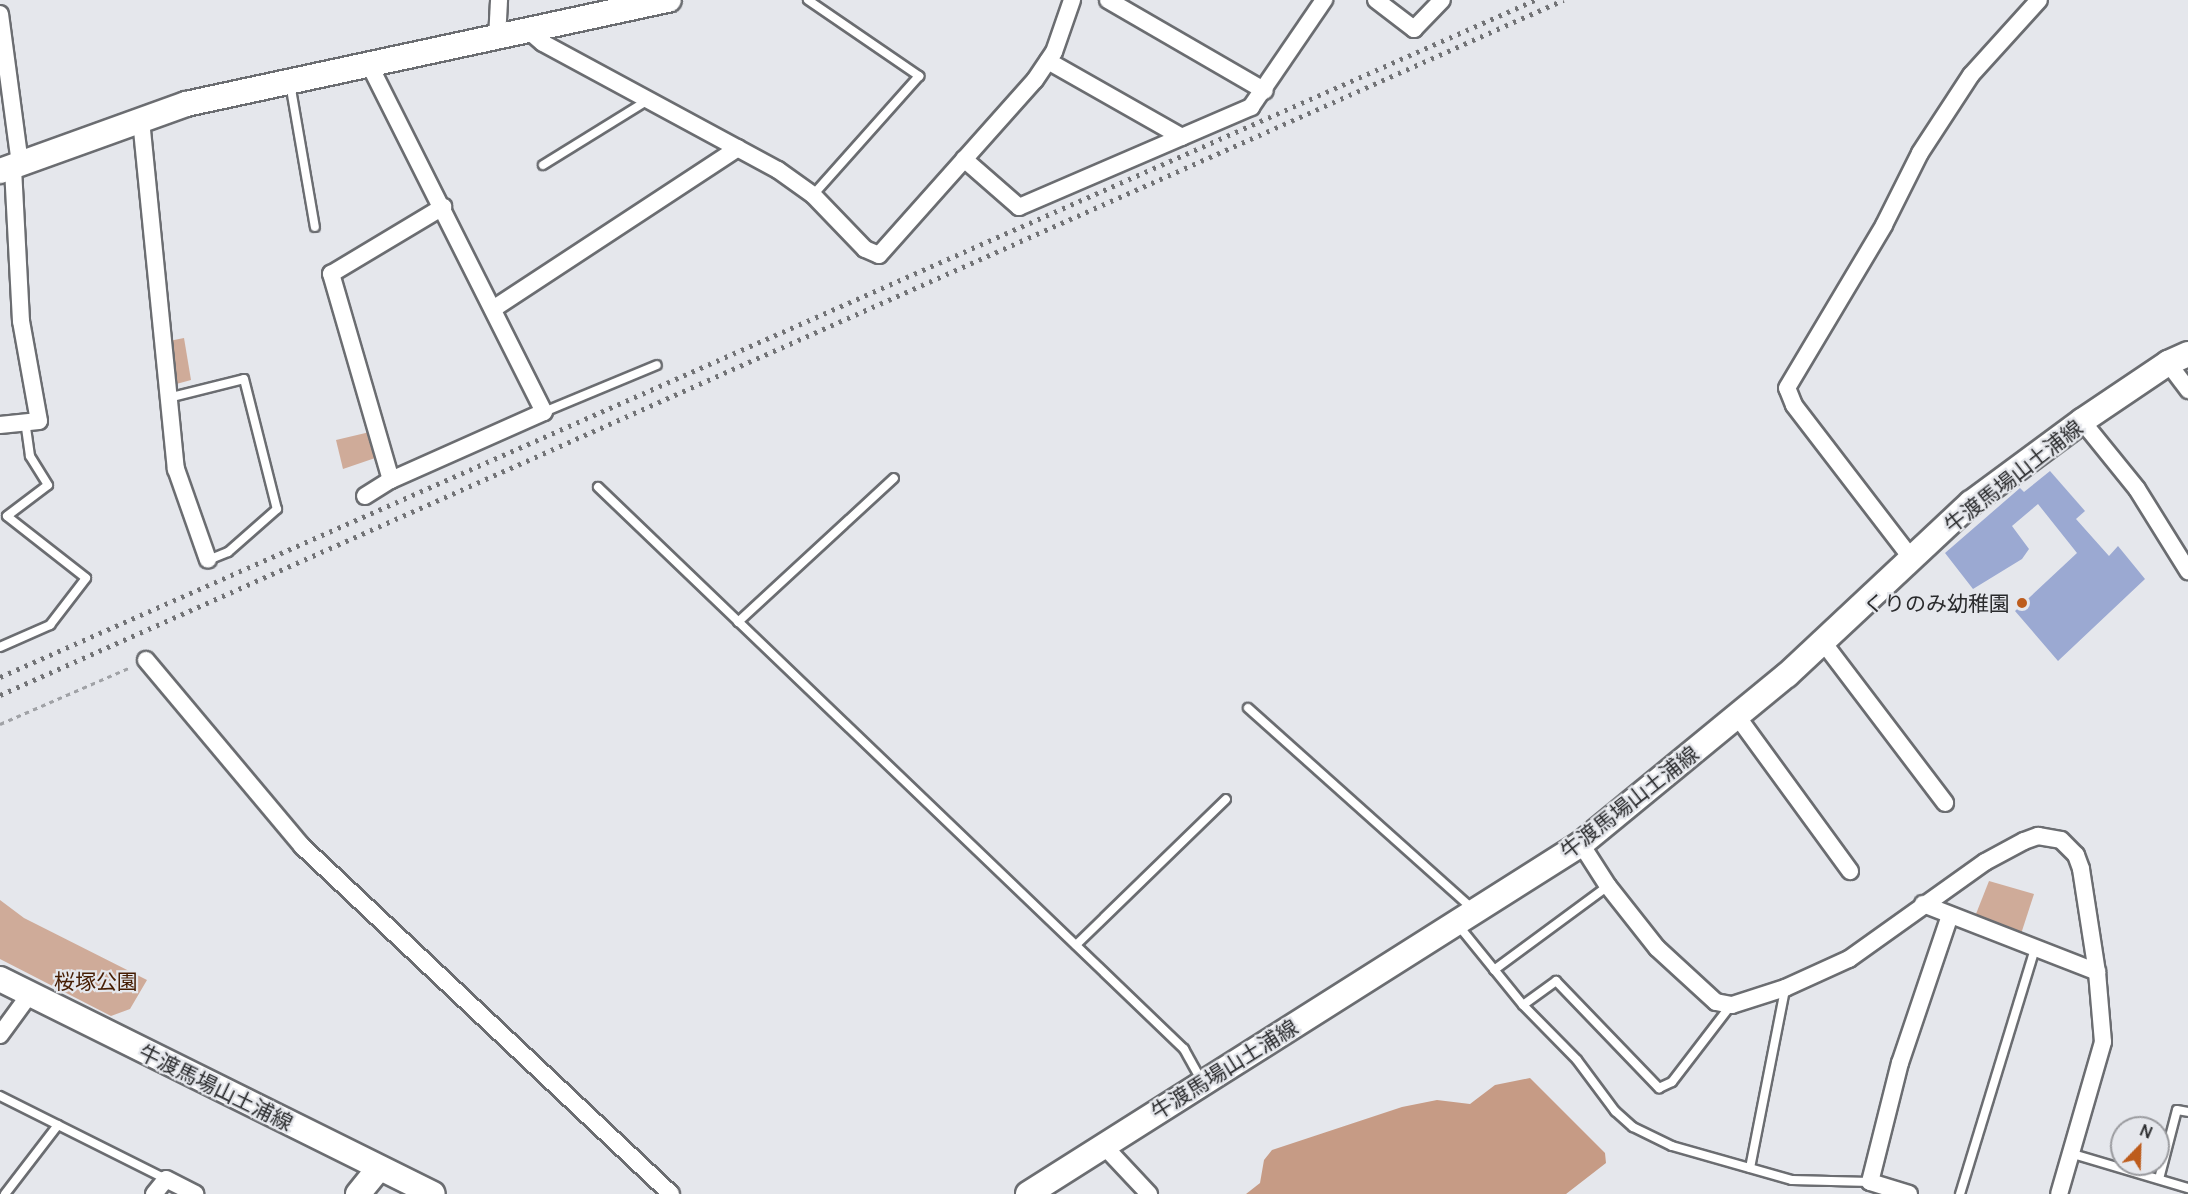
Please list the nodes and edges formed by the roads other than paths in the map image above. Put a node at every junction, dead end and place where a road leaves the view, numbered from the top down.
1 (499, 0) edge
2 (669, 0) edge
3 (808, 0) edge
4 (1072, 0) edge
5 (1108, 0) edge
6 (1324, 0) edge
7 (1376, 0) edge
8 (1442, 0) edge
9 (2039, 0) edge
10 (0, 14) edge
11 (529, 31) junction
12 (497, 39) junction
13 (1048, 61) junction
14 (370, 66) junction
15 (289, 79) junction
16 (1265, 91) junction
17 (650, 99) junction
18 (141, 120) junction
19 (1182, 137) junction
20 (738, 148) junction
21 (964, 159) junction
22 (543, 165) dead end
23 (11, 168) edge
24 (813, 195) junction
25 (443, 207) junction
26 (315, 227) dead end
27 (493, 309) junction
28 (2178, 358) edge
29 (657, 364) dead end
30 (2188, 390) edge
31 (167, 398) junction
32 (544, 412) junction
33 (2082, 421) junction
34 (26, 422) junction
35 (0, 425) edge
36 (894, 478) dead end
37 (391, 480) junction
38 (598, 487) dead end
39 (365, 496) dead end
40 (1912, 559) junction
41 (208, 560) joint
42 (2188, 572) edge
43 (738, 622) junction
44 (1823, 642) junction
45 (0, 647) edge
46 (146, 660) road end
47 (1248, 708) dead end
48 (1737, 716) junction
49 (1226, 799) dead end
50 (1945, 803) dead end
51 (1581, 843) junction
52 (1850, 871) dead end
53 (1608, 886) junction
54 (1923, 904) junction
55 (1950, 915) junction
56 (1468, 919) junction
57 (1076, 945) junction
58 (2035, 948) junction
59 (1494, 970) junction
60 (2097, 972) junction
61 (0, 979) edge
62 (1785, 988) junction
63 (30, 994) junction
64 (1523, 1005) junction
65 (1732, 1005) junction
66 (0, 1035) edge
67 (1203, 1082) junction
68 (0, 1096) edge
69 (2188, 1112) edge
70 (58, 1125) junction
71 (1104, 1146) junction
72 (2073, 1154) junction
73 (379, 1168) junction
74 (1750, 1168) junction
75 (166, 1179) junction
76 (2159, 1179) junction
77 (1870, 1182) junction
78 (2188, 1188) edge
79 (5, 1194) edge
80 (154, 1194) edge
81 (195, 1194) edge
82 (358, 1194) edge
83 (433, 1194) edge
84 (670, 1194) edge
85 (1028, 1194) edge
86 (1149, 1194) edge
87 (1910, 1194) edge
88 (1960, 1194) edge
89 (2059, 1194) edge

1 - 12 street
2 - 11 main road
3 - 24 lane
4 - 13 street
5 - 16 street
6 - 16 street
7 - 8 street
9 - 40 street
10 - 23 street
11 - 12 main road
11 - 17 street
12 - 14 main road
13 - 19 street
13 - 21 street
14 - 15 main road
14 - 25 street
15 - 18 main road
15 - 26 lane
16 - 19 street
17 - 20 street
17 - 22 lane
18 - 23 main road
18 - 31 street
19 - 21 street
20 - 24 street
20 - 27 street
21 - 24 street
23 - 34 street
25 - 27 street
25 - 37 street
27 - 32 street
28 - 30 street
28 - 33 main road, 牛渡馬場山土浦線
29 - 32 lane
31 - 41 street
31 - 41 lane
32 - 37 street
33 - 40 main road, 牛渡馬場山土浦線
33 - 42 street
34 - 35 street
34 - 45 lane
36 - 43 lane
37 - 39 street
38 - 43 lane
40 - 44 main road, 牛渡馬場山土浦線
43 - 57 lane
44 - 48 main road, 牛渡馬場山土浦線
44 - 50 street
46 - 84 street
47 - 56 lane
48 - 51 main road, 牛渡馬場山土浦線
48 - 52 street
49 - 57 lane
51 - 53 street
51 - 56 main road, 牛渡馬場山土浦線
53 - 59 lane
53 - 65 street
54 - 55 street
54 - 60 street
54 - 62 street
55 - 58 street
55 - 77 street
56 - 59 lane
56 - 67 main road, 牛渡馬場山土浦線
57 - 67 lane
58 - 60 street
58 - 88 lane
59 - 64 lane
60 - 72 street
61 - 63 main road, 牛渡馬場山土浦線
62 - 65 street
62 - 74 lane
63 - 66 street
63 - 73 main road, 牛渡馬場山土浦線
64 - 65 lane
64 - 74 lane
67 - 71 main road, 牛渡馬場山土浦線
68 - 70 lane
69 - 76 lane
70 - 75 lane
70 - 79 lane
71 - 85 main road, 牛渡馬場山土浦線
71 - 86 street
72 - 76 lane
72 - 89 street
73 - 82 main road
73 - 83 main road, 牛渡馬場山土浦線
74 - 77 lane
75 - 80 street
75 - 81 street
76 - 78 lane
77 - 87 street

